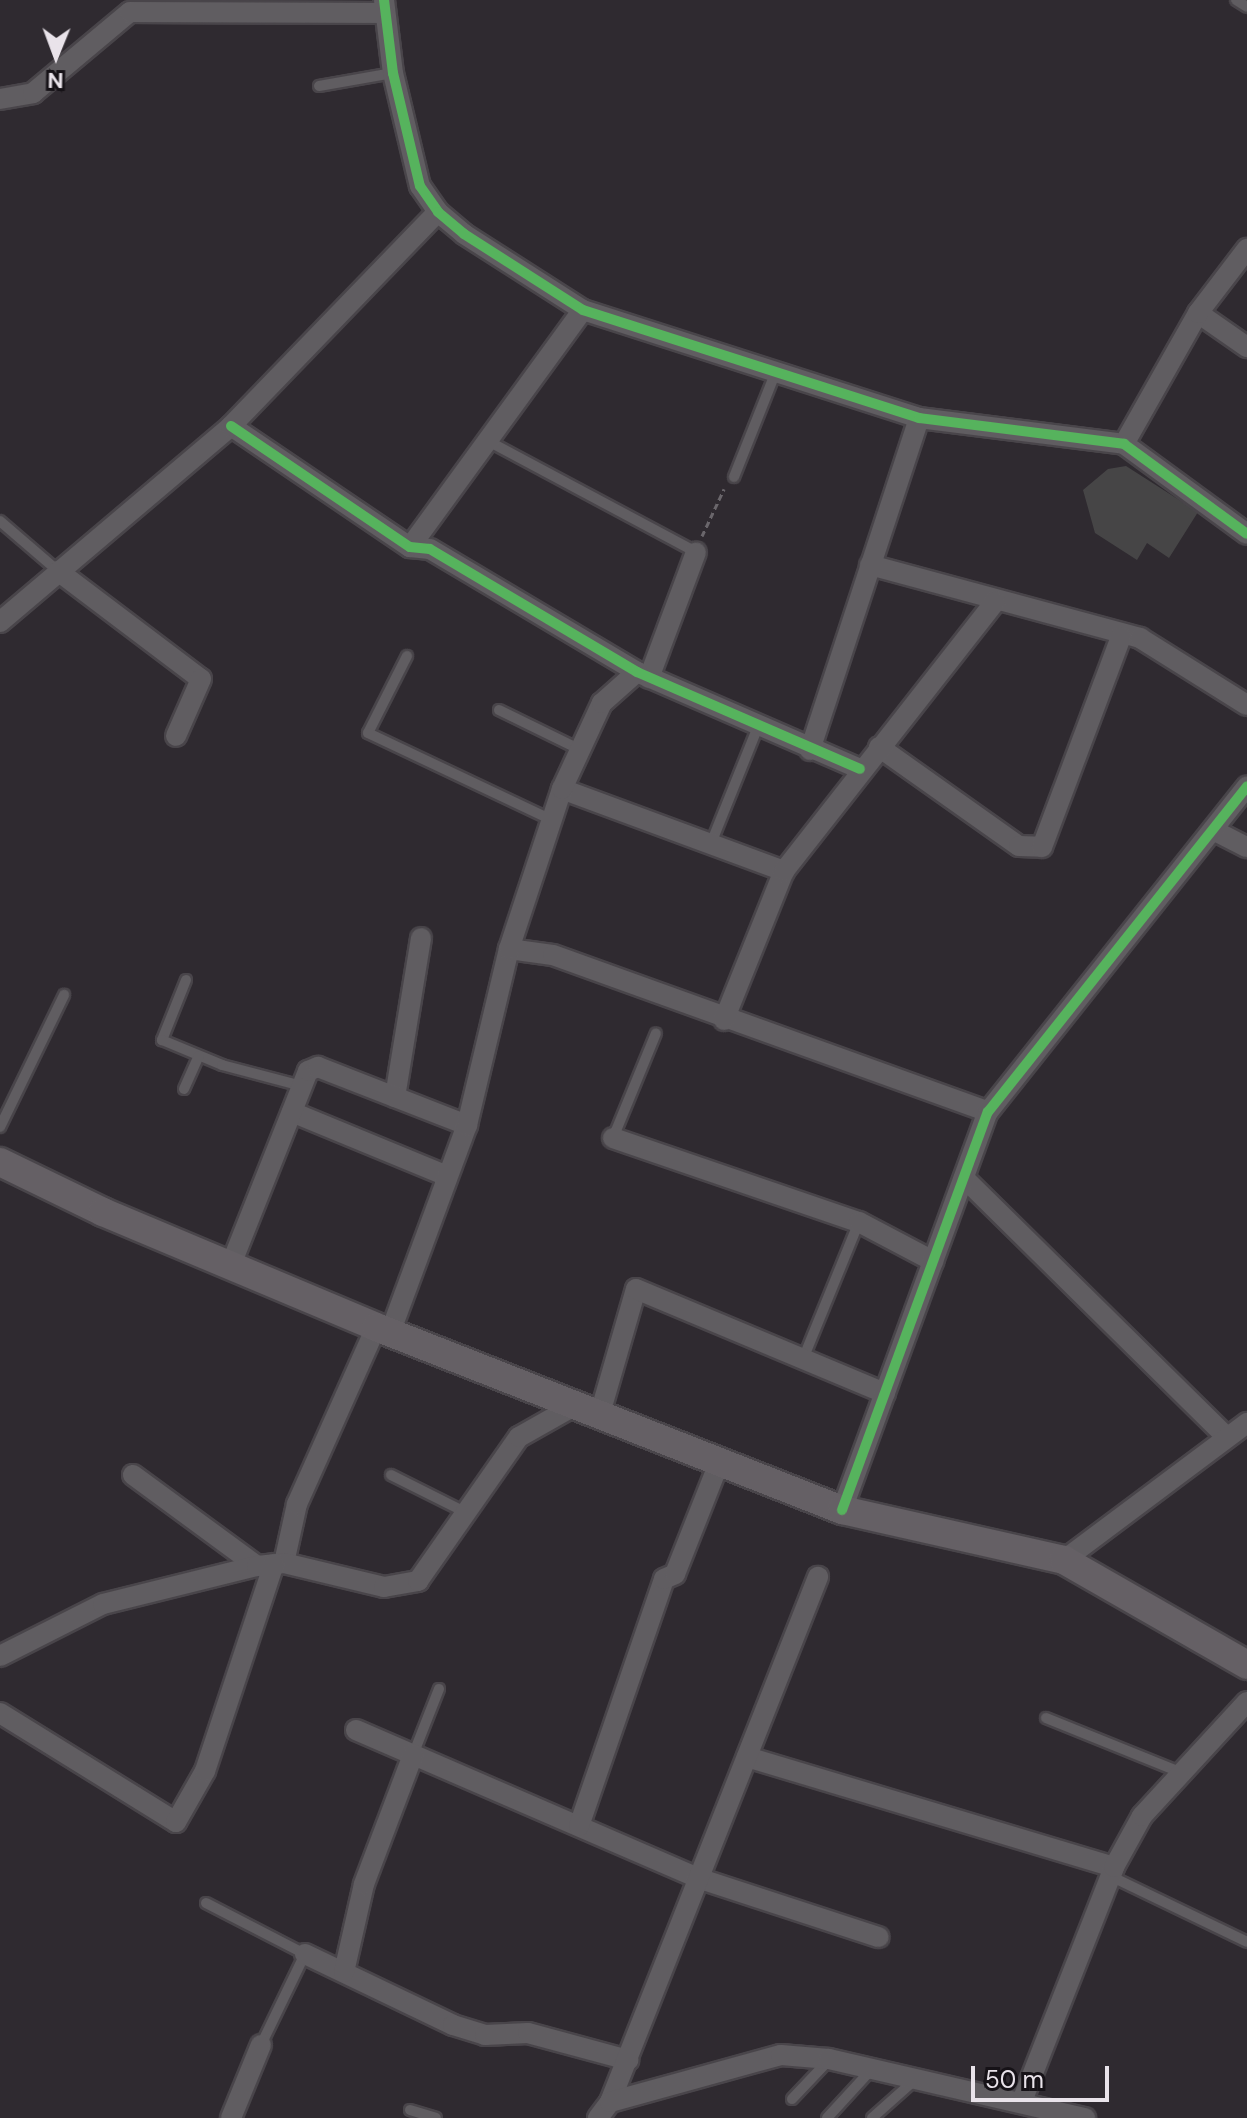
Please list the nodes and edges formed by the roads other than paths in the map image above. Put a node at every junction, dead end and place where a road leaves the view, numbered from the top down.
1 (1236, 0) edge
2 (158, 4) edge
3 (384, 6) edge
4 (1247, 7) edge
5 (393, 73) junction
6 (319, 86) dead end
7 (0, 99) edge
8 (438, 212) junction
9 (1247, 249) edge
10 (583, 310) junction
11 (1198, 313) junction
12 (1247, 347) edge
13 (775, 374) junction
14 (919, 418) junction
15 (231, 426) junction
16 (488, 441) junction
17 (1124, 444) junction
18 (734, 477) road end
19 (0, 521) edge
20 (1247, 534) edge
21 (410, 547) junction
22 (696, 552) joint
23 (870, 565) junction
24 (58, 571) junction
25 (995, 602) junction
26 (0, 622) edge
27 (1121, 637) junction
28 (407, 656) dead end
29 (643, 675) junction
30 (1247, 705) edge
31 (499, 710) dead end
32 (757, 729) junction
33 (176, 736) dead end
34 (879, 747) junction
35 (581, 750) junction
36 (810, 750) junction
37 (860, 769) junction
38 (1247, 786) edge
39 (562, 789) junction
40 (552, 820) junction
41 (1213, 830) junction
42 (712, 841) junction
43 (1247, 847) edge
44 (784, 871) junction
45 (421, 938) dead end
46 (509, 949) junction
47 (186, 980) dead end
48 (64, 995) dead end
49 (724, 1020) junction
50 (656, 1033) dead end
51 (199, 1056) junction
52 (302, 1086) junction
53 (184, 1089) dead end
54 (395, 1097) junction
55 (292, 1112) junction
56 (988, 1112) junction
57 (467, 1125) junction
58 (0, 1127) edge
59 (613, 1138) joint
60 (0, 1162) edge
61 (445, 1175) junction
62 (964, 1178) junction
63 (859, 1222) junction
64 (933, 1261) junction
65 (230, 1267) junction
66 (383, 1330) junction
67 (803, 1359) junction
68 (885, 1393) junction
69 (586, 1412) junction
70 (1247, 1423) edge
71 (1226, 1436) junction
72 (719, 1463) junction
73 (133, 1475) dead end
74 (391, 1475) dead end
75 (842, 1510) junction
76 (465, 1512) junction
77 (1064, 1560) junction
78 (272, 1564) junction
79 (818, 1577) dead end
80 (0, 1656) edge
81 (1247, 1665) edge
82 (439, 1689) dead end
83 (1247, 1702) edge
84 (0, 1713) edge
85 (1046, 1718) dead end
86 (356, 1730) dead end
87 (413, 1755) junction
88 (747, 1757) junction
89 (1182, 1773) junction
90 (579, 1826) junction
91 (1112, 1871) junction
92 (698, 1878) junction
93 (206, 1903) dead end
94 (879, 1937) dead end
95 (1247, 1942) edge
96 (305, 1954) junction
97 (344, 1972) junction
98 (261, 2045) joint
99 (829, 2059) junction
100 (628, 2060) junction
101 (872, 2069) junction
102 (917, 2078) junction
103 (792, 2099) dead end
104 (1022, 2101) junction
105 (410, 2110) dead end
106 (604, 2110) edge
107 (231, 2118) edge
108 (436, 2118) edge
109 (827, 2118) edge
110 (872, 2118) edge
111 (1085, 2118) edge

1 - 4 lane
2 - 3 street
2 - 7 street
3 - 5 street
5 - 6 lane
5 - 8 street
8 - 10 street
8 - 15 street
9 - 11 street
10 - 13 street
10 - 16 street
11 - 12 street
11 - 17 street
13 - 14 street
13 - 18 lane
14 - 17 street
14 - 23 street
15 - 21 street
15 - 24 street
16 - 21 street
16 - 22 lane
17 - 20 street
19 - 24 lane
21 - 29 street
22 - 29 street
23 - 25 street
23 - 36 street
24 - 26 street
24 - 33 street
25 - 27 street
25 - 34 street
27 - 30 street
27 - 34 street
28 - 40 lane
29 - 32 street
29 - 35 street
31 - 35 lane
32 - 36 street
32 - 42 lane
34 - 37 street
35 - 39 street
36 - 37 street
37 - 44 street
38 - 41 street
39 - 40 street
39 - 42 street
40 - 46 street
41 - 43 street
41 - 56 street
42 - 44 street
44 - 49 street
45 - 54 street
46 - 49 street
46 - 57 street
47 - 51 lane
48 - 58 lane
49 - 56 street
50 - 59 lane
51 - 52 lane
51 - 53 lane
52 - 54 street
52 - 55 street
54 - 57 street
55 - 61 street
55 - 65 street
56 - 62 street
57 - 61 street
59 - 63 street
60 - 65 main road
61 - 66 street
62 - 64 street
62 - 71 street
63 - 64 street
63 - 67 lane
64 - 68 street
65 - 66 main road
66 - 69 main road
66 - 78 street
67 - 68 street
67 - 69 street
68 - 75 street
69 - 72 main road
69 - 76 street
70 - 71 street
71 - 77 street
72 - 75 main road
72 - 90 street
73 - 78 street
74 - 76 lane
75 - 77 main road
76 - 78 street
77 - 81 main road
78 - 80 street
78 - 84 street
79 - 88 street
82 - 87 lane
83 - 89 street
85 - 89 lane
86 - 87 street
87 - 90 street
87 - 97 street
88 - 91 street
88 - 92 street
89 - 91 street
90 - 92 street
91 - 95 lane
91 - 104 street
92 - 94 street
92 - 100 street
93 - 96 lane
96 - 97 street
96 - 98 lane
97 - 100 street
98 - 107 street
99 - 101 street
99 - 103 lane
99 - 106 street
100 - 106 street
101 - 102 street
101 - 109 lane
102 - 104 street
102 - 110 lane
104 - 111 street
105 - 108 lane

